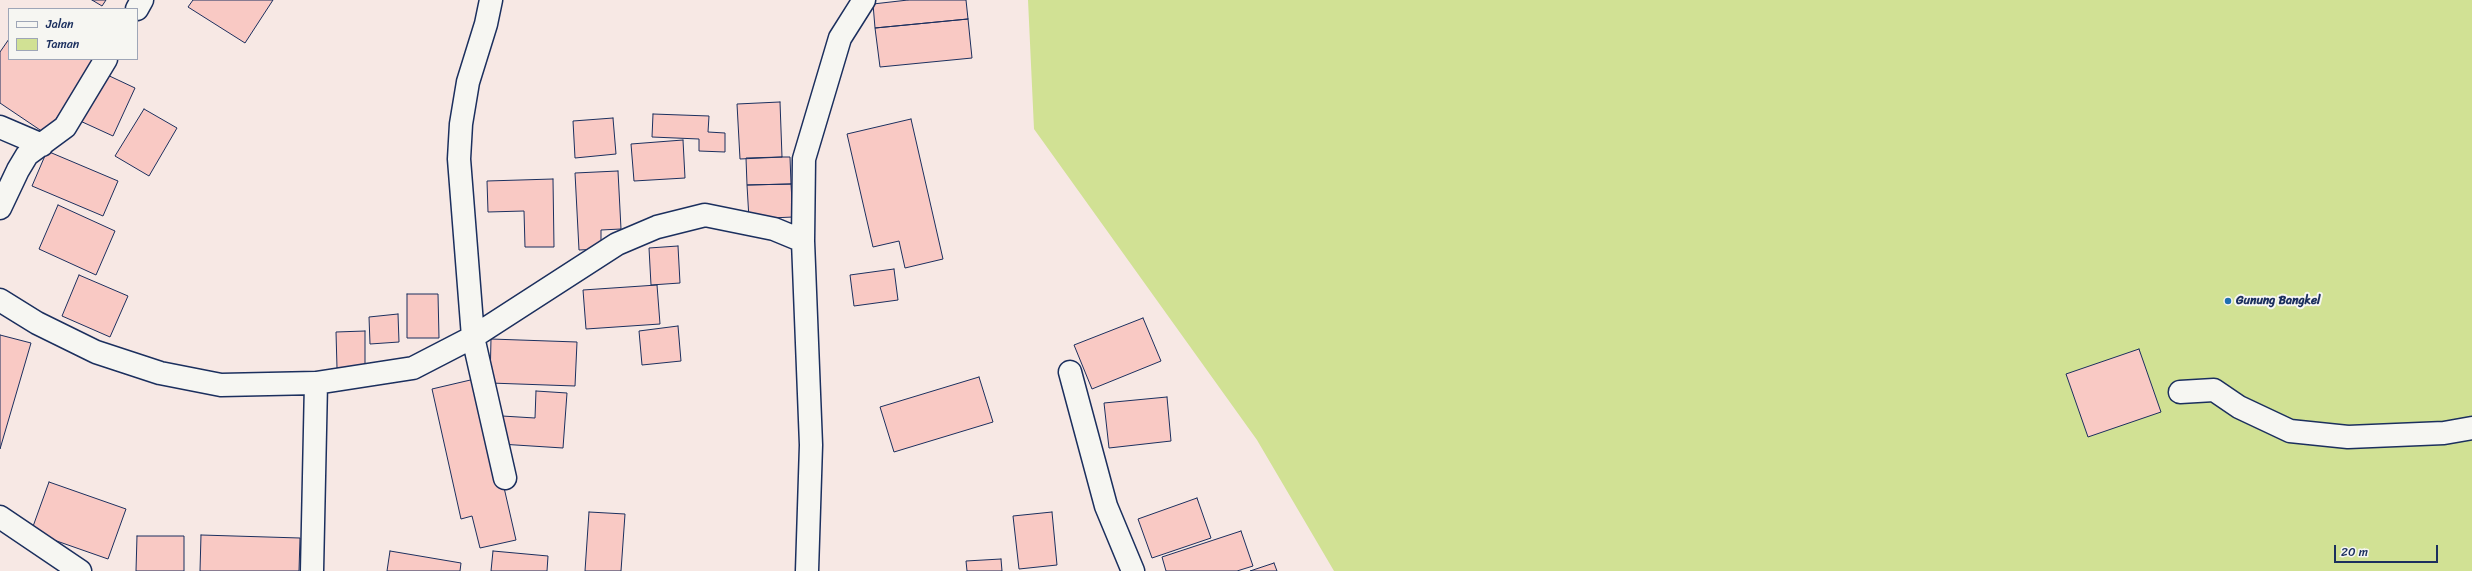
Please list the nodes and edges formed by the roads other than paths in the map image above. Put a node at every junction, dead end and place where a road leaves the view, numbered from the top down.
1 (491, 0) edge
2 (864, 0) edge
3 (105, 60) edge
4 (0, 127) edge
5 (42, 145) junction
6 (0, 208) edge
7 (803, 241) junction
8 (0, 300) edge
9 (473, 337) junction
10 (1070, 372) dead end
11 (316, 383) junction
12 (2180, 392) dead end
13 (2472, 428) edge
14 (505, 478) dead end
15 (0, 517) edge
16 (80, 571) edge
17 (312, 571) edge
18 (807, 571) edge
19 (1134, 571) edge

1 - 9 street
2 - 7 street
3 - 5 street
4 - 5 street
5 - 6 street
7 - 9 street
7 - 18 street
8 - 11 street
9 - 11 street
9 - 14 street
10 - 19 street
11 - 17 street
12 - 13 street
15 - 16 street

